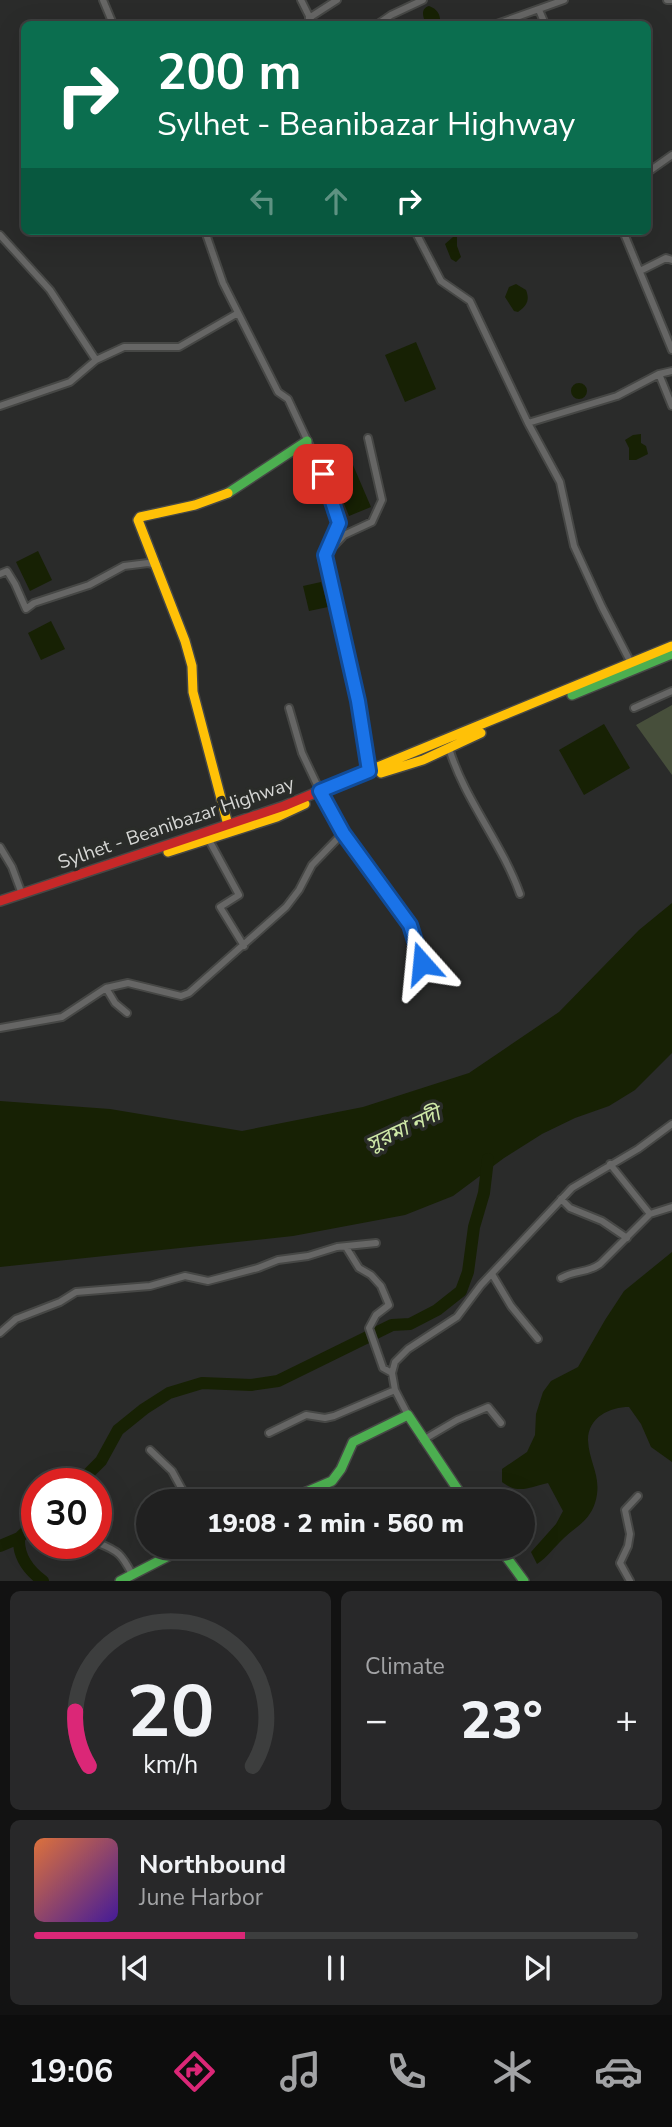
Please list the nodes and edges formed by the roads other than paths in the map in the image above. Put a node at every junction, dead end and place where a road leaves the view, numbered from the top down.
1 (103, 0) edge
2 (301, 0) edge
3 (337, 0) edge
4 (423, 0) edge
5 (564, 0) edge
6 (667, 0) edge
7 (672, 0) edge
8 (539, 10) junction
9 (112, 21) edge
10 (311, 21) edge
11 (312, 21) edge
12 (383, 21) edge
13 (506, 21) edge
14 (544, 21) edge
15 (672, 155) edge
16 (651, 170) edge
17 (0, 235) edge
18 (206, 235) edge
19 (417, 235) edge
20 (625, 235) edge
21 (672, 260) edge
22 (640, 271) junction
23 (238, 313) junction
24 (672, 350) edge
25 (96, 360) junction
26 (672, 371) edge
27 (659, 374) junction
28 (672, 405) edge
29 (0, 406) edge
30 (527, 423) junction
31 (369, 438) dead end
32 (307, 441) junction
33 (325, 555) junction
34 (157, 565) junction
35 (0, 574) edge
36 (672, 646) edge
37 (672, 654) edge
38 (631, 663) junction
39 (672, 691) edge
40 (289, 708) dead end
41 (634, 708) dead end
42 (449, 748) junction
43 (369, 771) junction
44 (321, 794) junction
45 (228, 825) junction
46 (214, 830) junction
47 (343, 833) junction
48 (209, 840) junction
49 (0, 847) edge
50 (22, 894) junction
51 (520, 894) dead end
52 (0, 901) edge
53 (0, 908) edge
54 (244, 946) junction
55 (422, 963) dead end
56 (106, 988) junction
57 (127, 1013) dead end
58 (0, 1028) edge
59 (672, 1124) edge
60 (610, 1164) junction
61 (561, 1199) junction
62 (672, 1207) edge
63 (650, 1214) junction
64 (627, 1238) junction
65 (376, 1243) dead end
66 (346, 1247) junction
67 (492, 1274) junction
68 (561, 1279) dead end
69 (0, 1333) edge
70 (538, 1339) dead end
71 (392, 1373) junction
72 (395, 1390) junction
73 (408, 1415) junction
74 (501, 1423) dead end
75 (269, 1433) dead end
76 (423, 1440) junction
77 (150, 1450) dead end
78 (182, 1489) edge
79 (313, 1489) edge
80 (457, 1489) edge
81 (639, 1496) dead end
82 (112, 1548) edge
83 (162, 1559) edge
84 (508, 1559) edge
85 (132, 1574) junction
86 (120, 1581) edge
87 (524, 1581) edge
88 (630, 1581) edge

1 - 9 street
2 - 10 street
3 - 11 street
4 - 12 street
5 - 8 street
6 - 7 street
8 - 13 street
8 - 14 street
15 - 16 street
17 - 25 street
18 - 23 street
19 - 30 street
20 - 22 street
21 - 22 street
22 - 24 street
23 - 25 street
23 - 32 street
25 - 29 street
26 - 27 street
27 - 28 street
27 - 30 street
30 - 38 street
31 - 33 street
32 - 33 street
32 - 34 main road
33 - 43 street
34 - 35 street
34 - 45 main road
36 - 38 main road, Sylhet - Beanibazar Highway
37 - 42 main road, Sylhet - Beanibazar Highway
38 - 43 main road, Sylhet - Beanibazar Highway
39 - 41 street
40 - 44 street
42 - 44 main road, Sylhet - Beanibazar Highway
42 - 51 street
43 - 44 main road, Sylhet - Beanibazar Highway
44 - 45 main road, Sylhet - Beanibazar Highway
44 - 47 street
44 - 48 main road, Sylhet - Beanibazar Highway
45 - 46 main road, Sylhet - Beanibazar Highway
46 - 48 street
46 - 50 main road, Sylhet - Beanibazar Highway
47 - 54 street
47 - 55 street
48 - 53 main road, Sylhet - Beanibazar Highway
48 - 54 street
49 - 50 street
50 - 52 main road, Sylhet - Beanibazar Highway
54 - 56 street
56 - 57 street
56 - 58 street
59 - 60 street
60 - 61 street
60 - 63 street
61 - 64 street
61 - 67 street
62 - 63 street
63 - 64 street
64 - 68 street
65 - 66 street
66 - 69 street
66 - 71 street
67 - 70 street
67 - 71 street
71 - 72 street
72 - 73 street
72 - 75 street
73 - 76 main road
73 - 79 main road
74 - 76 street
76 - 80 main road
77 - 78 street
81 - 88 street
82 - 85 street
83 - 85 main road
84 - 87 main road
85 - 86 main road

